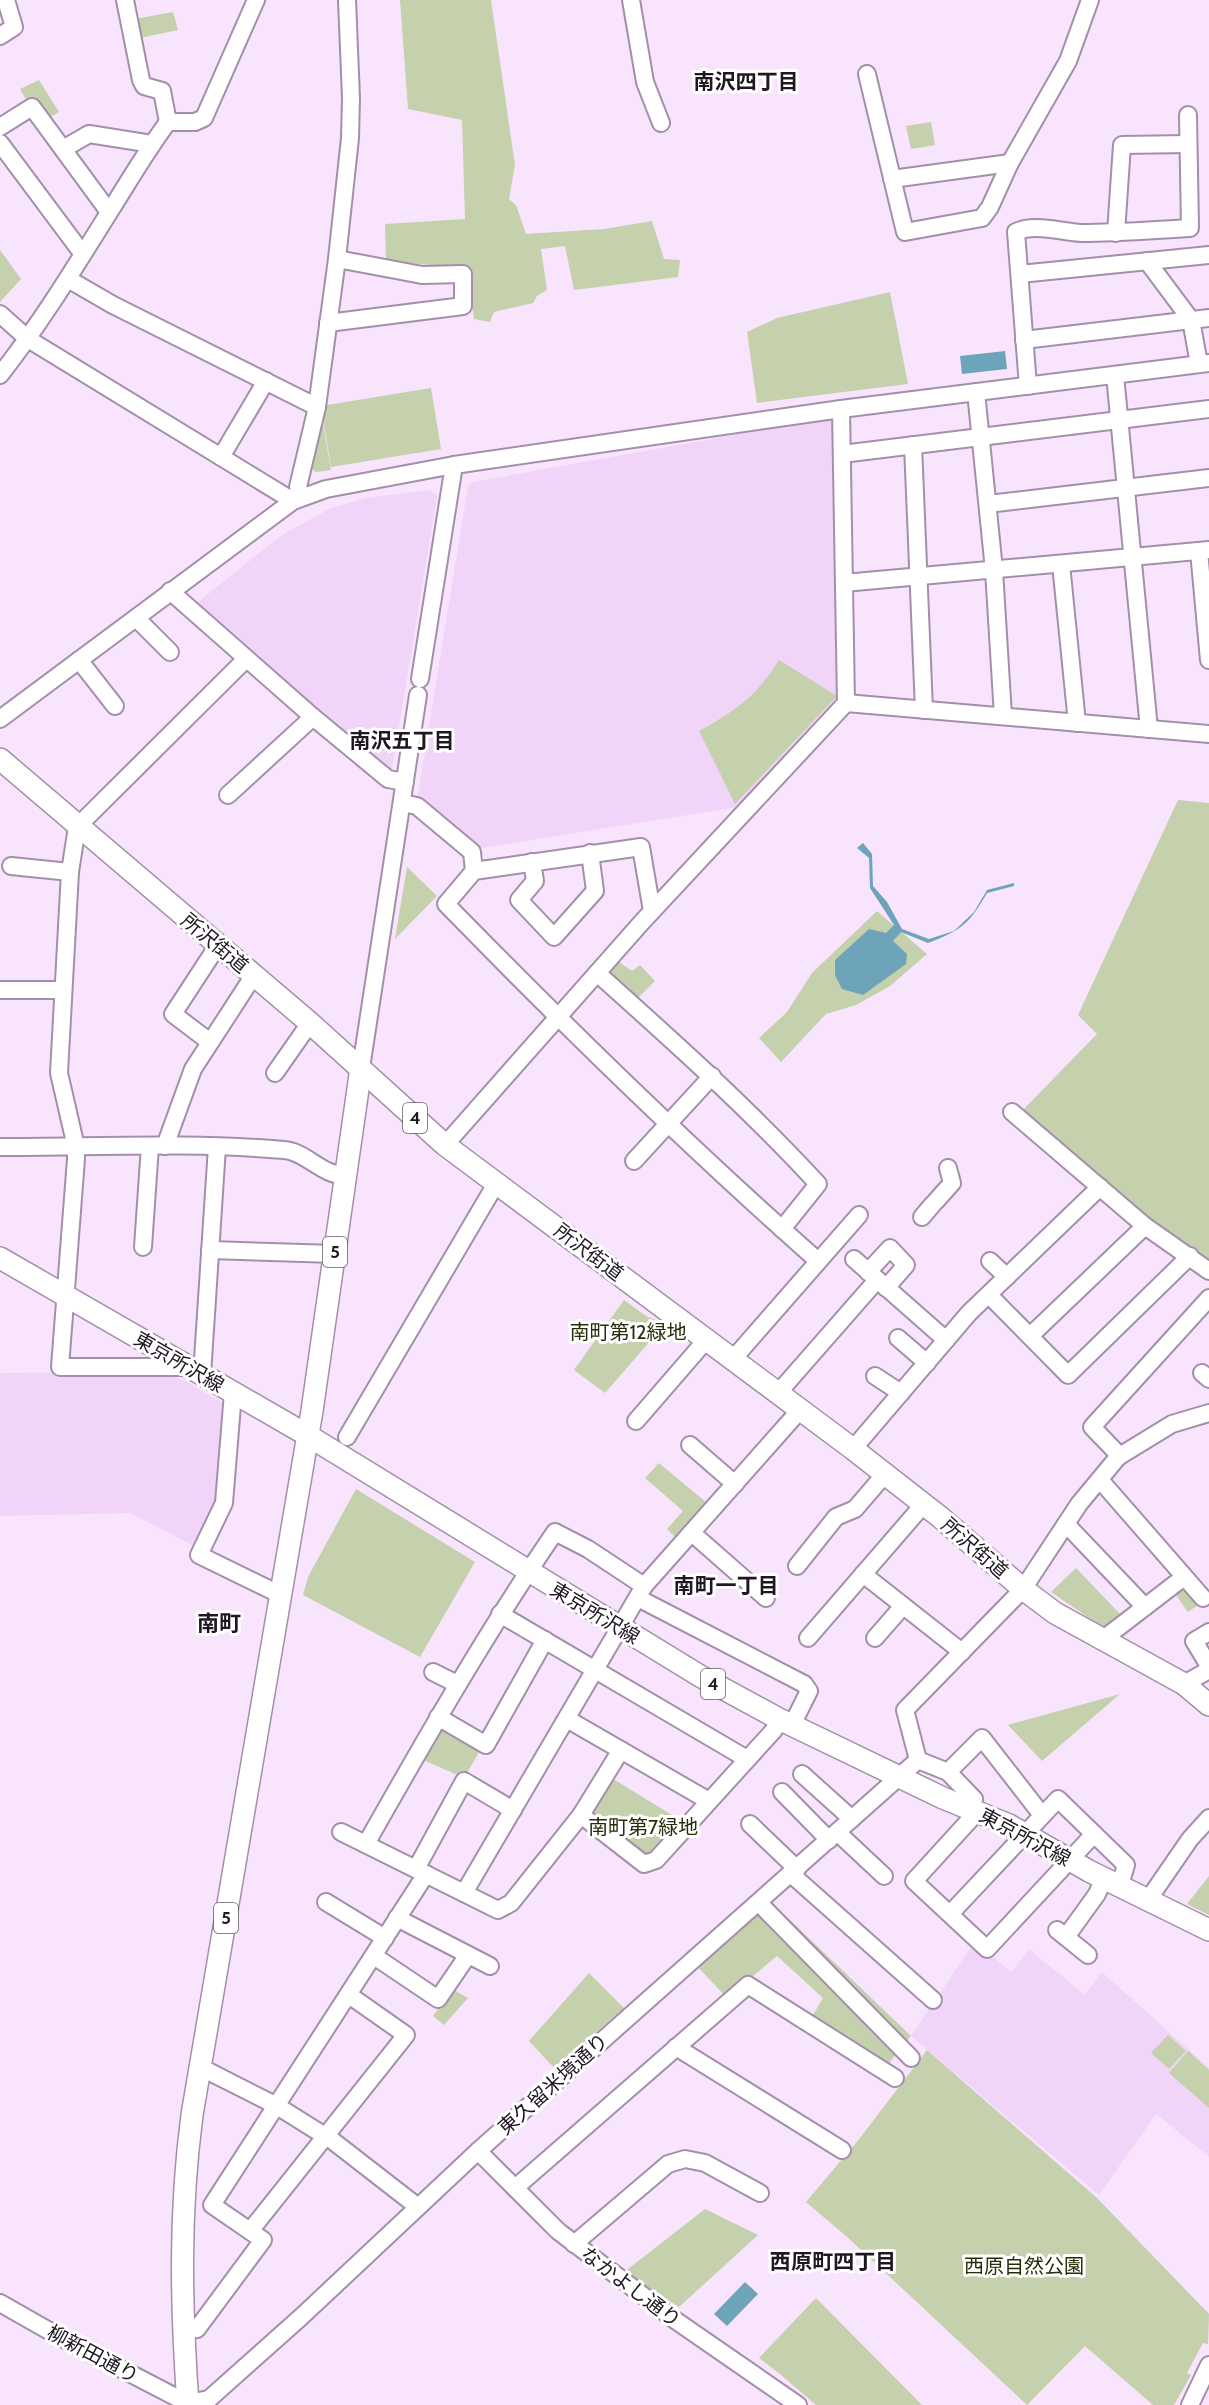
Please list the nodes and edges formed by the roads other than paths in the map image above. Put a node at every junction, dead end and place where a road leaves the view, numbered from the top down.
1 (6, 0) edge
2 (125, 0) edge
3 (256, 0) edge
4 (347, 0) edge
5 (631, 0) edge
6 (1090, 0) edge
7 (0, 36) edge
8 (867, 74) dead end
9 (1188, 115) dead end
10 (168, 122) junction
11 (661, 123) dead end
12 (0, 127) edge
13 (0, 143) edge
14 (152, 144) junction
15 (1188, 144) junction
16 (63, 149) junction
17 (1010, 163) junction
18 (892, 179) junction
19 (109, 212) junction
20 (1116, 233) junction
21 (82, 253) junction
22 (1209, 255) edge
23 (337, 260) junction
24 (1147, 261) junction
25 (1020, 274) junction
26 (68, 279) junction
27 (0, 314) edge
28 (1209, 318) edge
29 (1191, 320) junction
30 (327, 323) junction
31 (28, 339) junction
32 (1024, 340) junction
33 (1204, 363) edge
34 (0, 375) edge
35 (1115, 375) junction
36 (266, 381) junction
37 (1028, 386) junction
38 (976, 392) junction
39 (317, 407) junction
40 (841, 409) junction
41 (1209, 409) edge
42 (1119, 420) junction
43 (980, 437) junction
44 (913, 445) junction
45 (842, 454) junction
46 (221, 457) junction
47 (453, 465) junction
48 (1209, 478) edge
49 (1126, 488) junction
50 (297, 498) junction
51 (988, 504) junction
52 (1204, 550) edge
53 (1134, 556) junction
54 (1061, 564) junction
55 (994, 570) junction
56 (918, 576) junction
57 (844, 583) junction
58 (170, 591) junction
59 (136, 618) junction
60 (170, 652) dead end
61 (246, 659) junction
62 (79, 660) junction
63 (1209, 660) edge
64 (846, 703) junction
65 (115, 706) dead end
66 (924, 710) junction
67 (1003, 716) junction
68 (313, 717) junction
69 (0, 718) edge
70 (1077, 723) junction
71 (1149, 729) junction
72 (1209, 734) edge
73 (0, 759) edge
74 (405, 782) junction
75 (228, 795) dead end
76 (402, 803) junction
77 (77, 827) junction
78 (590, 854) junction
79 (532, 862) junction
80 (11, 866) dead end
81 (474, 871) junction
82 (70, 872) junction
83 (652, 911) junction
84 (218, 945) junction
85 (597, 973) junction
86 (254, 975) junction
87 (0, 990) edge
88 (63, 990) junction
89 (557, 1018) junction
90 (310, 1023) junction
91 (210, 1042) junction
92 (361, 1068) junction
93 (274, 1073) dead end
94 (712, 1076) junction
95 (1012, 1112) dead end
96 (668, 1124) junction
97 (445, 1145) junction
98 (157, 1146) junction
99 (0, 1147) edge
100 (76, 1147) junction
101 (218, 1147) junction
102 (634, 1161) dead end
103 (948, 1168) dead end
104 (346, 1176) junction
105 (497, 1182) junction
106 (1100, 1187) junction
107 (859, 1215) dead end
108 (922, 1217) dead end
109 (1145, 1226) junction
110 (782, 1229) junction
111 (143, 1247) dead end
112 (210, 1250) junction
113 (335, 1254) junction
114 (1190, 1256) junction
115 (0, 1258) edge
116 (854, 1259) dead end
117 (818, 1261) junction
118 (990, 1261) dead end
119 (1209, 1271) edge
120 (1007, 1277) junction
121 (877, 1280) junction
122 (989, 1295) junction
123 (66, 1297) junction
124 (1209, 1298) edge
125 (1030, 1336) junction
126 (898, 1338) dead end
127 (707, 1339) junction
128 (946, 1340) junction
129 (733, 1359) junction
130 (927, 1363) junction
131 (195, 1371) junction
132 (874, 1376) dead end
133 (232, 1393) junction
134 (778, 1393) junction
135 (901, 1394) junction
136 (801, 1410) junction
137 (1209, 1413) edge
138 (636, 1421) dead end
139 (307, 1435) junction
140 (347, 1437) dead end
141 (690, 1445) dead end
142 (854, 1449) junction
143 (1120, 1456) junction
144 (885, 1474) junction
145 (1101, 1481) junction
146 (735, 1484) junction
147 (924, 1505) junction
148 (1066, 1524) junction
149 (692, 1533) junction
150 (797, 1566) dead end
151 (528, 1572) junction
152 (863, 1574) junction
153 (1184, 1576) junction
154 (1023, 1589) junction
155 (641, 1592) junction
156 (281, 1595) junction
157 (766, 1598) dead end
158 (1203, 1598) dead end
159 (903, 1606) junction
160 (1145, 1607) junction
161 (500, 1614) junction
162 (620, 1629) junction
163 (1209, 1632) edge
164 (808, 1638) dead end
165 (875, 1638) dead end
166 (545, 1640) junction
167 (1102, 1640) junction
168 (962, 1652) junction
169 (1209, 1668) edge
170 (596, 1670) junction
171 (433, 1672) dead end
172 (457, 1684) junction
173 (1184, 1684) junction
174 (1209, 1704) edge
175 (438, 1717) junction
176 (567, 1719) junction
177 (785, 1722) junction
178 (621, 1750) junction
179 (747, 1759) junction
180 (918, 1760) junction
181 (948, 1772) junction
182 (802, 1774) dead end
183 (899, 1777) junction
184 (782, 1792) dead end
185 (709, 1801) junction
186 (513, 1810) junction
187 (973, 1810) junction
188 (581, 1815) junction
189 (1042, 1815) junction
190 (1209, 1818) edge
191 (852, 1819) junction
192 (750, 1824) dead end
193 (341, 1832) dead end
194 (1025, 1833) junction
195 (1094, 1834) junction
196 (833, 1836) junction
197 (366, 1844) junction
198 (1069, 1860) junction
199 (421, 1871) junction
200 (794, 1872) junction
201 (884, 1876) dead end
202 (1110, 1881) junction
203 (464, 1893) junction
204 (1148, 1900) junction
205 (326, 1902) dead end
206 (759, 1903) junction
207 (950, 1914) junction
208 (397, 1918) junction
209 (1209, 1930) edge
210 (385, 1938) junction
211 (468, 1955) junction
212 (1088, 1955) dead end
213 (374, 1956) junction
214 (490, 1966) dead end
215 (349, 1995) junction
216 (933, 2000) dead end
217 (676, 2047) junction
218 (911, 2058) dead end
219 (200, 2067) junction
220 (895, 2078) dead end
221 (277, 2106) junction
222 (324, 2136) junction
223 (842, 2150) dead end
224 (478, 2151) junction
225 (515, 2188) junction
226 (760, 2193) dead end
227 (418, 2207) junction
228 (250, 2231) junction
229 (574, 2244) junction
230 (0, 2303) edge
231 (183, 2331) junction
232 (1209, 2365) edge
233 (189, 2404) edge
234 (798, 2405) edge
235 (1190, 2405) edge

1 - 7 street
2 - 10 street
3 - 10 street
4 - 23 street
5 - 11 street
6 - 17 street
8 - 18 street
9 - 15 street
10 - 14 street
12 - 16 street
13 - 21 street
14 - 16 street
14 - 19 street
15 - 20 street
15 - 20 street
16 - 19 street
17 - 18 street
17 - 18 street
19 - 21 street
20 - 25 street
21 - 26 street
22 - 24 street
23 - 30 street
23 - 30 street
24 - 25 street
24 - 29 street
25 - 32 street
26 - 31 street
26 - 36 street
27 - 31 street
28 - 29 street
29 - 32 street
29 - 33 street
30 - 39 street
31 - 34 street
31 - 46 street
32 - 37 street
33 - 35 street
35 - 37 street
35 - 42 street
36 - 39 street
36 - 46 street
37 - 38 street
38 - 40 street
38 - 43 street
39 - 50 street
40 - 45 street
40 - 47 street
41 - 42 street
42 - 43 street
42 - 49 street
43 - 44 street
43 - 51 street
44 - 45 street
44 - 56 street
45 - 57 street
46 - 50 street
47 - 50 street
47 - 74 street
48 - 49 street
49 - 51 street
49 - 53 street
50 - 58 street
51 - 55 street
52 - 53 street
52 - 63 street
53 - 54 street
53 - 71 street
54 - 55 street
54 - 70 street
55 - 56 street
55 - 67 street
56 - 57 street
56 - 66 street
57 - 64 street
58 - 59 street
58 - 61 street
59 - 60 street
59 - 62 street
61 - 68 street
61 - 77 street
62 - 65 street
62 - 69 street
64 - 66 street
64 - 83 street
66 - 67 street
67 - 70 street
68 - 74 street
68 - 75 street
70 - 71 street
71 - 72 street
73 - 77 main road, 所沢街道 / 4
74 - 76 street
76 - 81 street
76 - 92 street
77 - 82 street
77 - 84 main road, 所沢街道 / 4
78 - 79 street
78 - 79 street
78 - 83 street
79 - 81 street
80 - 82 street
81 - 89 street
82 - 88 street
83 - 85 street
84 - 86 main road, 所沢街道 / 4
84 - 91 street
85 - 89 street
85 - 94 street
86 - 90 main road, 所沢街道 / 4
86 - 91 street
87 - 88 street
88 - 100 street
89 - 96 street
89 - 97 street
90 - 92 main road, 所沢街道 / 4
90 - 93 street
91 - 98 street
92 - 97 main road, 所沢街道 / 4
92 - 104 main road, 5
94 - 96 street
94 - 110 street
95 - 106 street
96 - 102 street
96 - 110 street
97 - 105 main road, 所沢街道 / 4
98 - 100 street
98 - 101 street
98 - 111 street
99 - 100 street
100 - 123 street
101 - 104 street
101 - 112 street
103 - 108 street
104 - 113 main road, 5
105 - 127 main road, 所沢街道 / 4
105 - 140 street
106 - 109 street
106 - 120 street
107 - 117 street
109 - 114 street
109 - 125 street
110 - 117 street
112 - 113 street
112 - 131 street
113 - 139 main road, 5
114 - 119 street
114 - 125 street
115 - 123 main road, 東京所沢線 / 4
116 - 121 street
117 - 129 street
118 - 120 street
120 - 122 street
121 - 128 street
121 - 134 street
122 - 125 street
122 - 128 street
123 - 131 main road, 東京所沢線 / 4
123 - 131 street
124 - 143 street
126 - 130 street
127 - 129 main road, 所沢街道 / 4
127 - 138 street
128 - 130 street
129 - 134 main road, 所沢街道 / 4
130 - 135 street
131 - 133 main road, 東京所沢線 / 4
132 - 135 street
133 - 139 main road, 東京所沢線 / 4
133 - 156 street
134 - 136 main road, 所沢街道 / 4
135 - 142 street
136 - 142 main road, 所沢街道 / 4
136 - 146 street
137 - 143 street
139 - 151 main road, 東京所沢線 / 4
139 - 156 main road, 5
141 - 146 street
142 - 144 main road, 所沢街道 / 4
143 - 145 street
144 - 147 main road, 所沢街道 / 4
144 - 150 street
145 - 148 street
145 - 153 street
146 - 149 street
147 - 152 street
147 - 154 main road, 所沢街道 / 4
148 - 154 street
148 - 160 street
149 - 155 street
149 - 157 street
151 - 155 street
151 - 161 street
151 - 162 main road, 東京所沢線 / 4
152 - 159 street
152 - 164 street
153 - 158 street
153 - 160 street
154 - 167 main road, 所沢街道 / 4
154 - 168 street
155 - 162 street
155 - 177 street
156 - 219 main road, 5
159 - 165 street
159 - 168 street
160 - 167 street
161 - 166 street
161 - 172 street
162 - 170 street
162 - 177 main road, 東京所沢線 / 4
163 - 169 street
166 - 170 street
166 - 175 street
167 - 173 main road, 所沢街道 / 4
168 - 180 street
169 - 173 street
170 - 176 street
170 - 179 street
171 - 172 street
172 - 175 street
173 - 174 main road, 所沢街道 / 4
175 - 197 street
176 - 178 street
176 - 186 street
177 - 179 street
177 - 183 main road, 東京所沢線 / 4
178 - 185 street
178 - 188 street
179 - 185 street
180 - 181 street
180 - 183 street, 東久留米境通り
181 - 187 street
181 - 189 street
182 - 191 street
183 - 187 main road, 東京所沢線 / 4
183 - 191 street, 東久留米境通り
184 - 196 street
185 - 188 street
186 - 199 street
186 - 203 street
187 - 194 main road, 東京所沢線 / 4
187 - 207 street
188 - 203 street
189 - 194 street
189 - 195 street
190 - 204 street
191 - 196 street, 東久留米境通り
192 - 200 street
193 - 197 street
194 - 198 main road, 東京所沢線 / 4
194 - 207 street
195 - 198 street
195 - 202 street
196 - 200 street, 東久留米境通り
196 - 201 street
197 - 199 street
198 - 202 main road, 東京所沢線 / 4
198 - 207 street
199 - 203 street
199 - 208 street
200 - 206 street, 東久留米境通り
200 - 216 street
202 - 204 main road, 東京所沢線 / 4
202 - 212 street
204 - 209 main road, 東京所沢線 / 4
205 - 210 street
206 - 218 street
206 - 224 street, 東久留米境通り
208 - 210 street
208 - 211 street
210 - 213 street
211 - 213 street
211 - 214 street
213 - 215 street
215 - 221 street
215 - 222 street
217 - 220 street
217 - 223 street
217 - 225 street
219 - 221 street
219 - 231 main road, 5
221 - 222 street
221 - 228 street
222 - 227 street
222 - 228 street
224 - 225 street, なかよし通り
224 - 227 street, 東久留米境通り
225 - 229 street, なかよし通り
226 - 229 street
227 - 233 street, 東久留米境通り
228 - 231 street
229 - 234 street, なかよし通り
230 - 233 street, 柳新田通り
231 - 233 main road, 5
232 - 235 street

